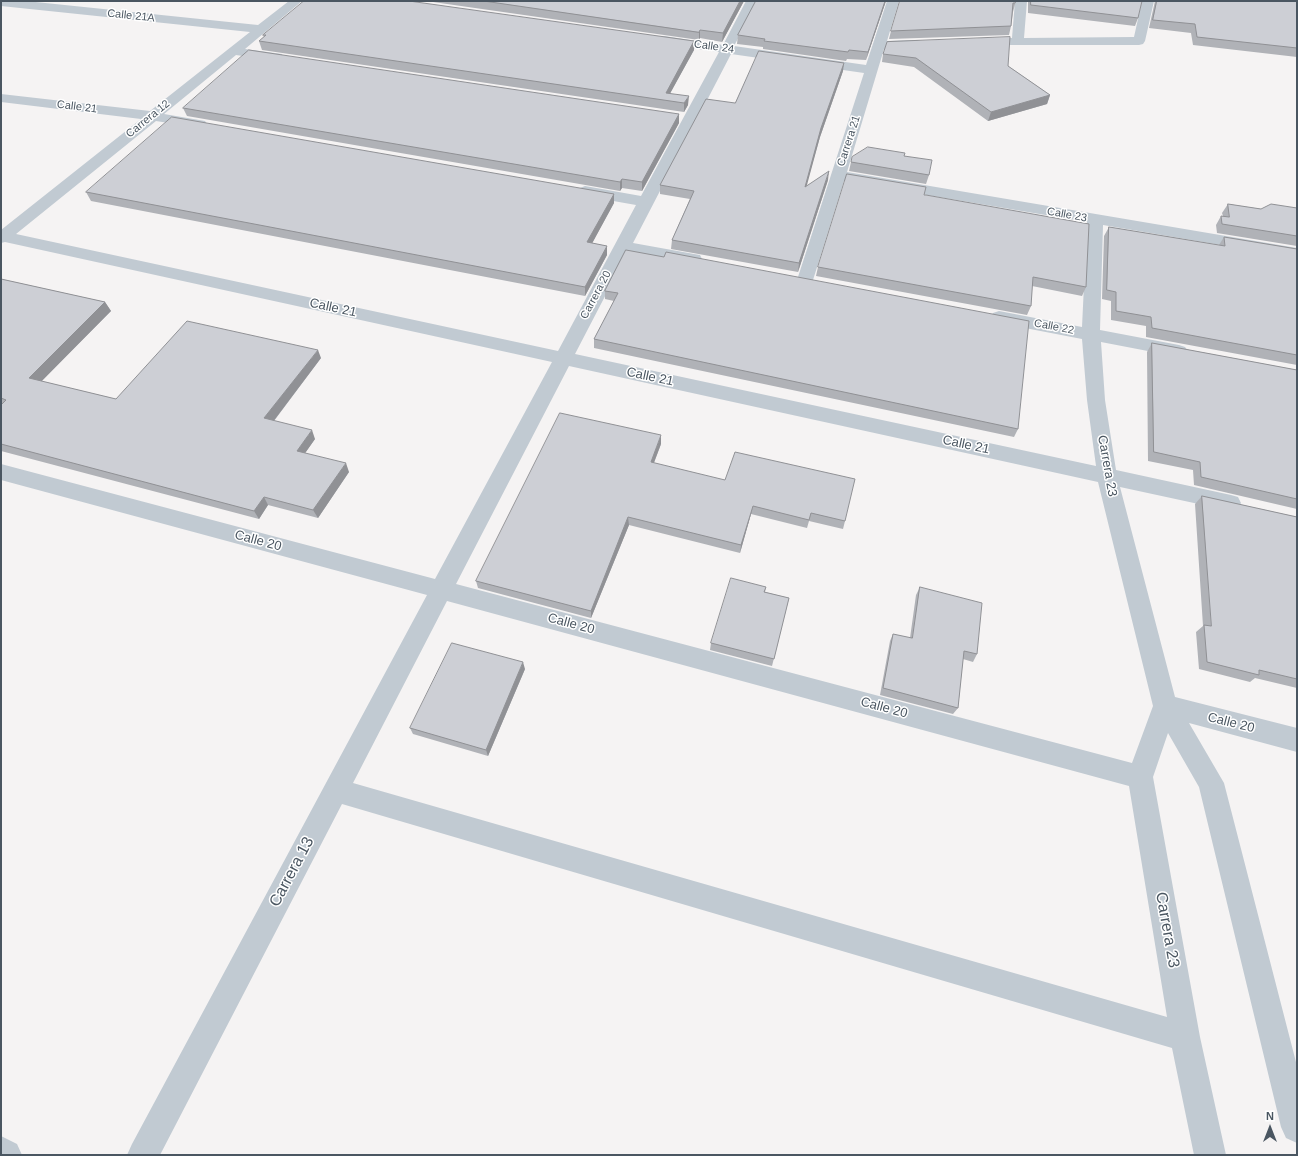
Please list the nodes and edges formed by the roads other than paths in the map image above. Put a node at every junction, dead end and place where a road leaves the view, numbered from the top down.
1 (296, 1) edge
2 (752, 1) edge
3 (893, 1) edge
4 (1021, 1) edge
5 (1148, 1) edge
6 (1, 2) edge
7 (261, 30) junction
8 (648, 38) edge
9 (1018, 40) junction
10 (971, 42) edge
11 (933, 43) edge
12 (879, 45) junction
13 (726, 49) junction
14 (234, 51) junction
15 (289, 59) edge
16 (871, 70) junction
17 (1, 98) edge
18 (153, 116) junction
19 (216, 127) edge
20 (838, 176) junction
21 (568, 188) edge
22 (646, 202) junction
23 (1095, 219) junction
24 (2, 237) edge
25 (622, 246) junction
26 (1297, 253) edge
27 (706, 261) edge
28 (805, 280) edge
29 (983, 314) edge
30 (1091, 334) junction
31 (1198, 354) edge
32 (564, 358) junction
33 (1, 472) edge
34 (1107, 476) junction
35 (1251, 507) edge
36 (441, 590) junction
37 (1165, 706) junction
38 (1297, 740) edge
39 (1140, 777) junction
40 (335, 790) junction
41 (1185, 1038) junction
42 (1297, 1127) edge
43 (1, 1152) edge
44 (6, 1155) edge
45 (143, 1155) edge
46 (1210, 1155) edge

1 - 7 street, Carrera 12
2 - 13 street, Carrera 20
3 - 12 street, Carrera 21
4 - 9 street
5 - 9 street
6 - 7 street, Calle 21A
7 - 14 street, Carrera 12
8 - 13 street, Calle 24
9 - 10 street
11 - 12 street
12 - 16 street, Carrera 21
13 - 16 street, Calle 24
13 - 22 street, Carrera 20
14 - 15 street
14 - 18 street, Carrera 12
16 - 20 street, Carrera 21
17 - 18 street, Calle 21
18 - 19 street
18 - 24 street, Carrera 12
20 - 23 street, Calle 23
20 - 28 street, Carrera 21
21 - 22 street
22 - 25 street, Carrera 20
23 - 26 street, Calle 23
23 - 30 street, Carrera 23
24 - 32 street, Calle 21
25 - 27 street
25 - 32 street, Carrera 20
29 - 30 street, Calle 22
30 - 31 street, Calle 22
30 - 34 street, Carrera 23
32 - 34 street, Calle 21
32 - 36 street, Carrera 20
33 - 36 street, Calle 20
34 - 35 street, Calle 21
34 - 37 street, Carrera 23
36 - 39 street, Calle 20
36 - 40 street, Carrera 13
37 - 38 street, Calle 20
37 - 39 street, Carrera 23
37 - 42 street, Carrera 23
39 - 41 street, Carrera 23
40 - 41 street
40 - 45 street, Carrera 13
41 - 46 street, Carrera 23
43 - 44 street

